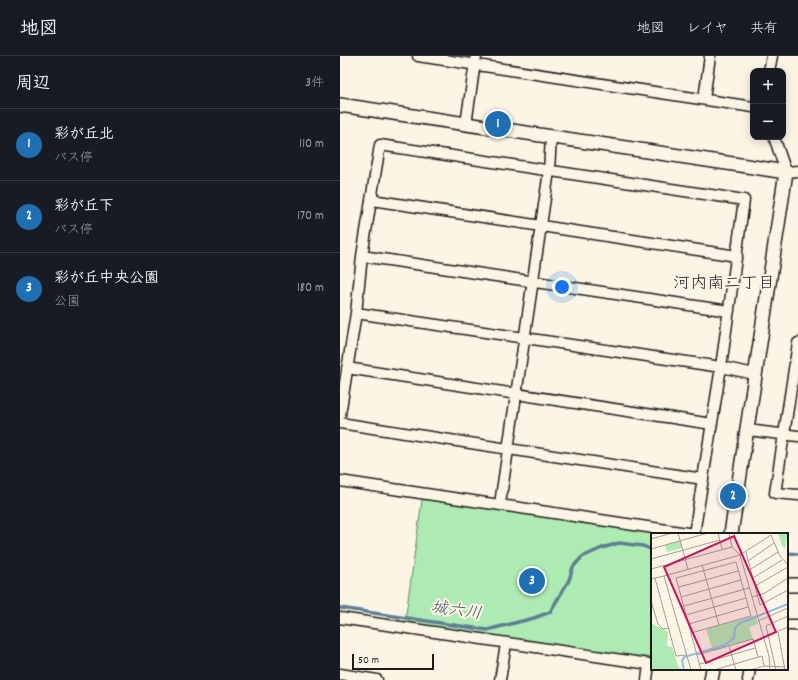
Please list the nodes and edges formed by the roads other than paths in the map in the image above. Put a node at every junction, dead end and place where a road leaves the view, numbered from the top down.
1 (418, 56) edge
2 (710, 56) edge
3 (772, 56) edge
4 (476, 60) edge
5 (770, 68) edge
6 (704, 99) junction
7 (340, 105) edge
8 (750, 107) edge
9 (466, 124) junction
10 (551, 136) junction
11 (776, 140) edge
12 (549, 171) junction
13 (792, 171) edge
14 (372, 200) junction
15 (541, 226) junction
16 (362, 256) junction
17 (737, 256) junction
18 (532, 282) junction
19 (729, 311) junction
20 (356, 313) junction
21 (524, 338) junction
22 (798, 343) edge
23 (721, 367) junction
24 (347, 368) junction
25 (755, 374) junction
26 (795, 381) edge
27 (516, 395) junction
28 (340, 414) edge
29 (340, 423) edge
30 (712, 424) junction
31 (747, 430) junction
32 (784, 434) junction
33 (798, 436) edge
34 (507, 450) junction
35 (703, 479) junction
36 (340, 481) edge
37 (798, 495) edge
38 (500, 504) junction
39 (688, 533) edge
40 (694, 533) edge
41 (731, 533) edge
42 (340, 618) edge
43 (506, 644) junction
44 (713, 670) edge
45 (750, 670) edge
46 (340, 674) edge
47 (377, 680) edge
48 (500, 680) edge
49 (647, 680) edge
50 (711, 680) edge
51 (748, 680) edge

1 - 4 street
2 - 6 street
3 - 5 street
4 - 6 street
4 - 9 street
6 - 8 street
7 - 9 street
9 - 10 street
10 - 12 street
10 - 13 street
11 - 13 street
12 - 14 street
12 - 15 street
12 - 17 street
13 - 25 street
14 - 15 street
14 - 16 street
15 - 17 street
15 - 18 street
16 - 18 street
16 - 20 street
17 - 19 street
18 - 19 street
18 - 21 street
19 - 23 street
20 - 21 street
20 - 24 street
21 - 23 street
21 - 27 street
22 - 26 street
23 - 25 street
23 - 30 street
24 - 27 street
24 - 28 street
25 - 31 street
26 - 32 street
27 - 30 street
27 - 34 street
29 - 34 street
30 - 35 street
31 - 32 street
31 - 41 street
32 - 33 street
32 - 37 street
34 - 35 street
34 - 38 street
35 - 40 street
36 - 38 street
38 - 39 street
42 - 43 street
43 - 48 street
43 - 49 street
44 - 50 street
45 - 51 street
46 - 47 street

